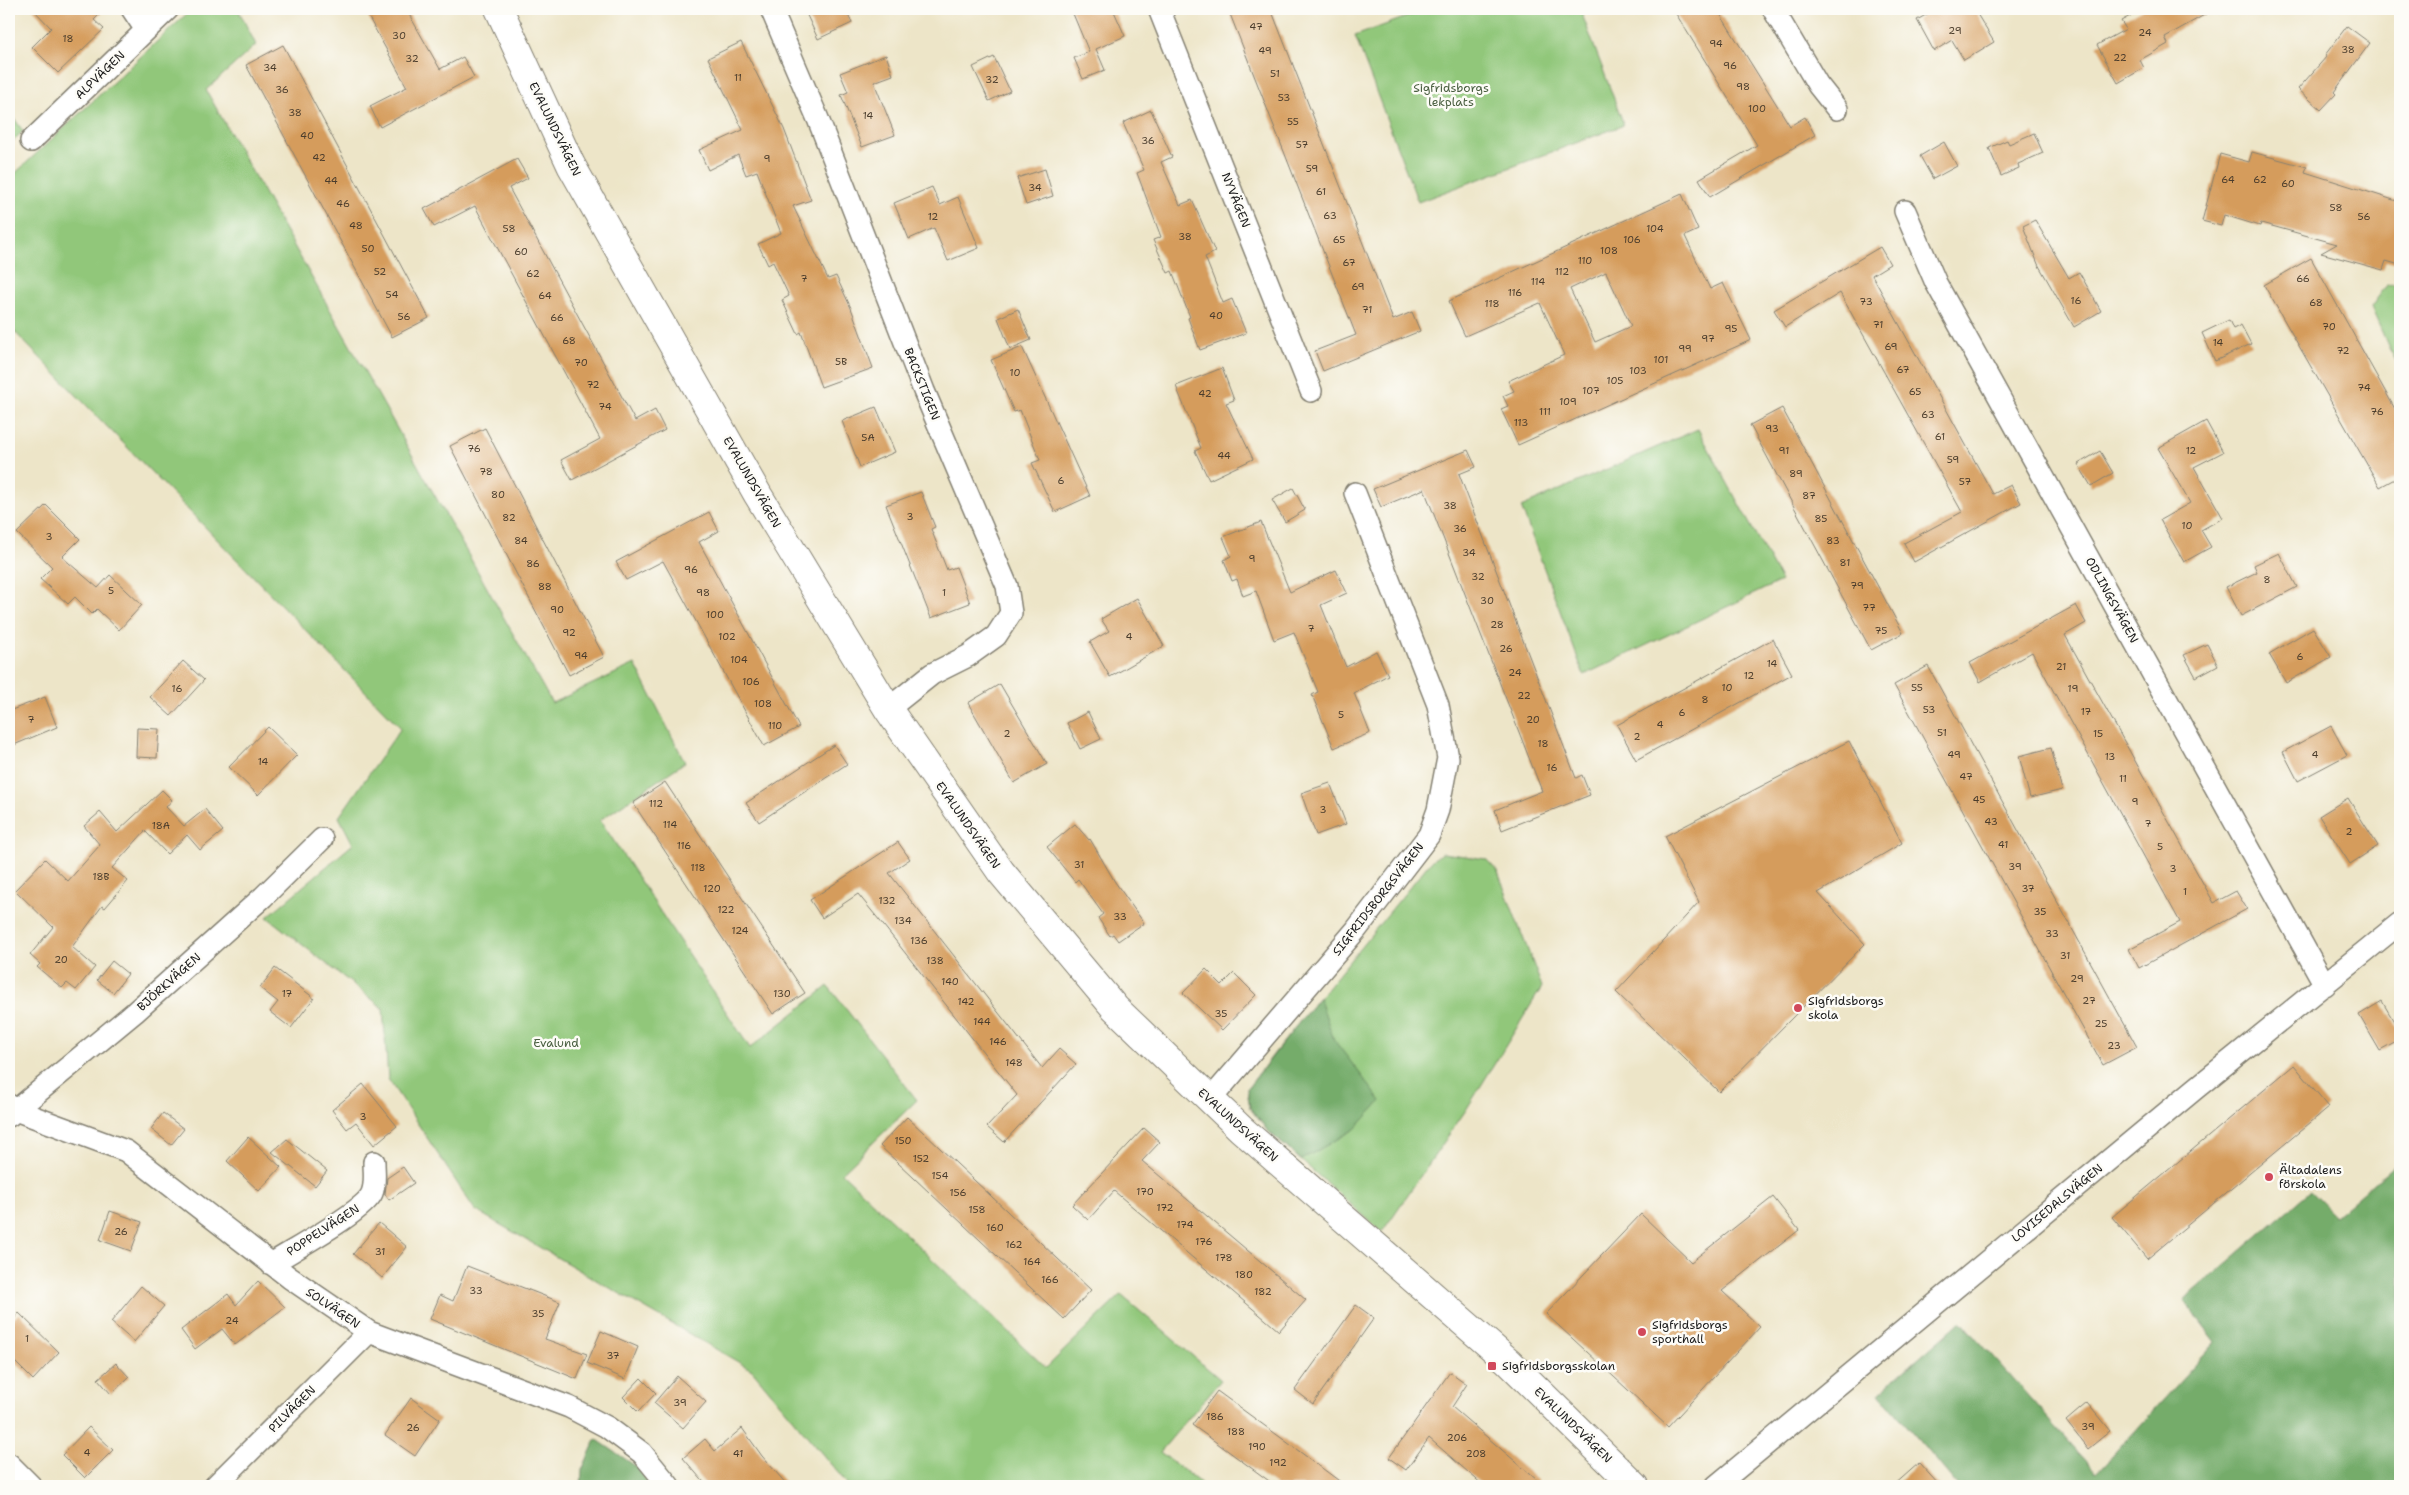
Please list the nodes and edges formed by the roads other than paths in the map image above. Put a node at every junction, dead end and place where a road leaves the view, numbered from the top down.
1 (132, 9) edge
2 (168, 9) edge
3 (499, 9) edge
4 (772, 9) edge
5 (1159, 9) edge
6 (1773, 9) edge
7 (146, 30) junction
8 (1837, 109) dead end
9 (31, 141) dead end
10 (1906, 211) dead end
11 (1311, 391) dead end
12 (1355, 493) dead end
13 (888, 709) junction
14 (322, 839) dead end
15 (2400, 923) edge
16 (2325, 985) junction
17 (1210, 1100) junction
18 (11, 1110) edge
19 (374, 1162) dead end
20 (271, 1264) junction
21 (369, 1332) junction
22 (9, 1464) edge
23 (31, 1486) edge
24 (215, 1486) edge
25 (668, 1486) edge
26 (1636, 1486) edge
27 (1716, 1486) edge

1 - 7 street
2 - 7 street, ALPVÄGEN
3 - 13 street, EVALUNDSVÄGEN
4 - 13 street, BACKSTIGEN
5 - 11 street, NYVÄGEN
6 - 8 street
7 - 9 street, ALPVÄGEN
10 - 16 street, ODLINGSVÄGEN
12 - 17 street, SIGFRIDSBORGSVÄGEN
13 - 17 street, EVALUNDSVÄGEN
14 - 18 street, BJÖRKVÄGEN
15 - 16 street, LOVISEDALSVÄGEN
16 - 27 street, LOVISEDALSVÄGEN
17 - 26 street, EVALUNDSVÄGEN
18 - 20 street, SOLVÄGEN
19 - 20 street, POPPELVÄGEN
20 - 21 street, SOLVÄGEN
21 - 24 street, PILVÄGEN
21 - 25 street, SOLVÄGEN
22 - 23 street

